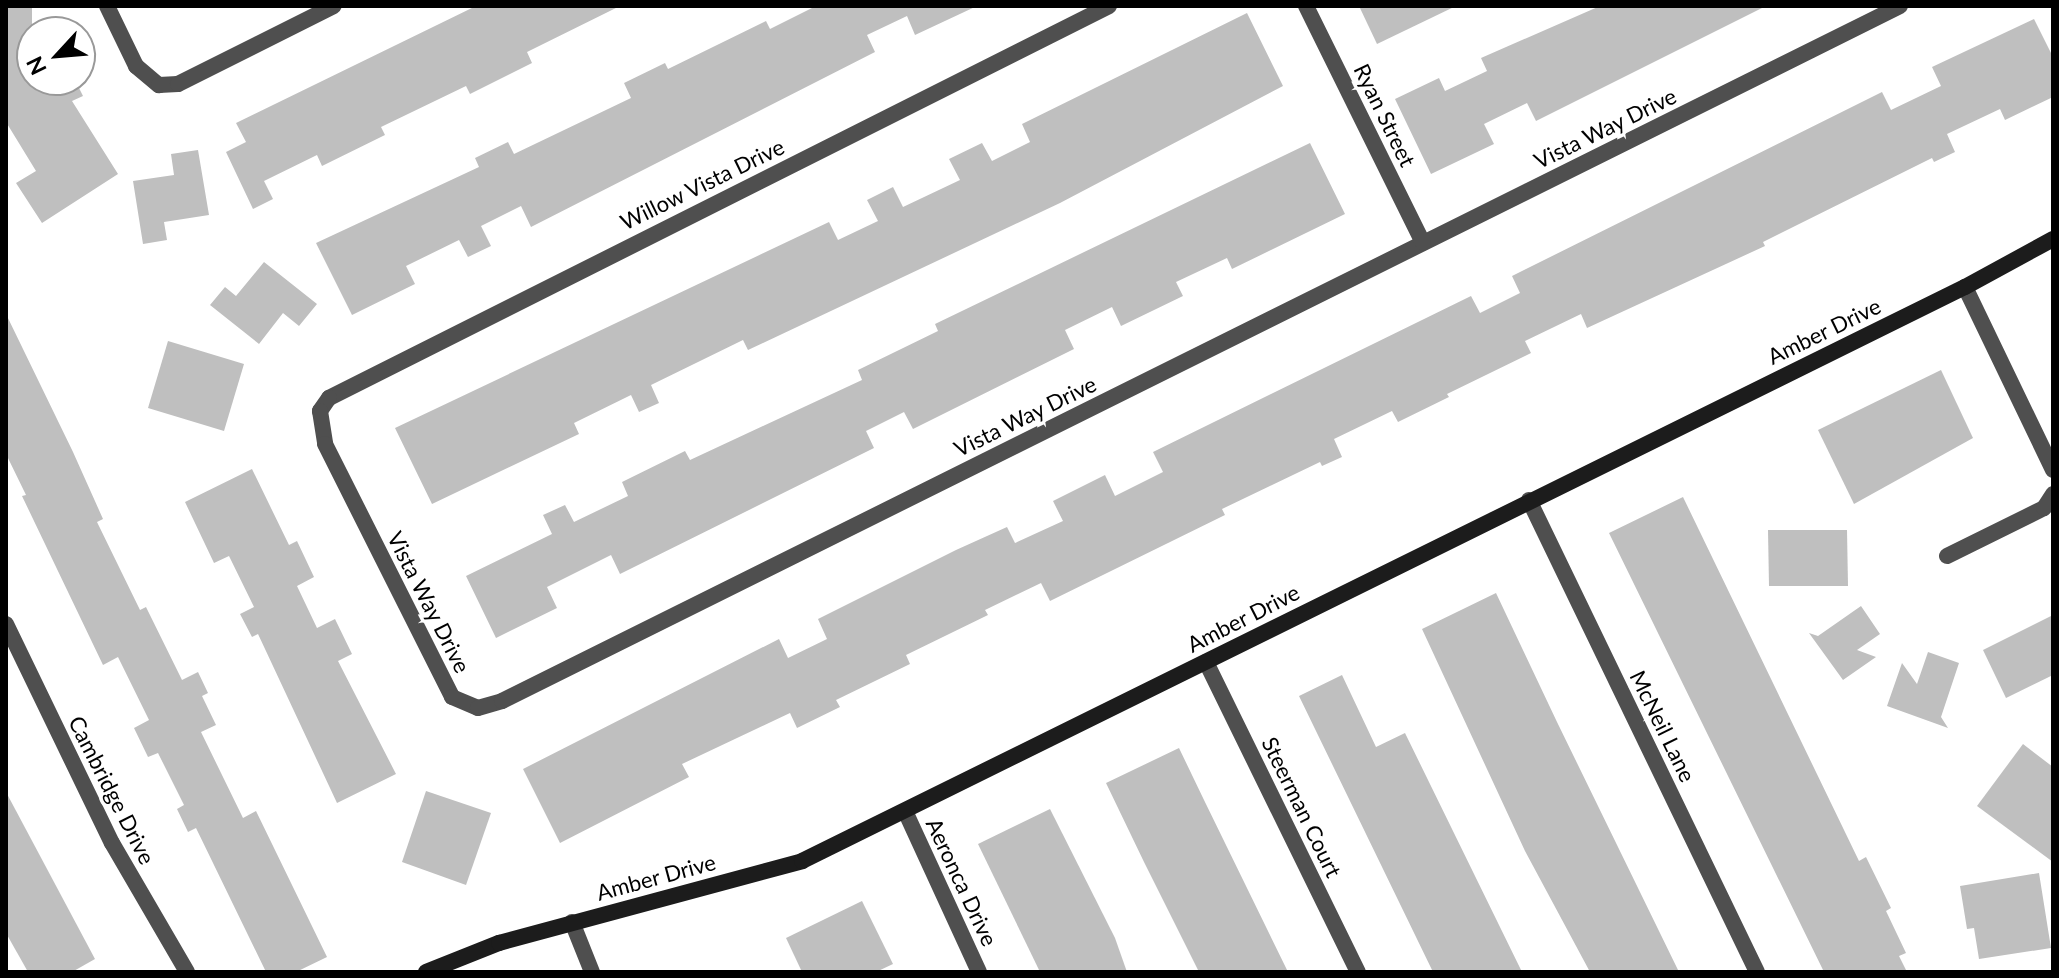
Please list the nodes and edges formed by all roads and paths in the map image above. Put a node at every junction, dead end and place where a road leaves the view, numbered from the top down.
1 (107, 6) edge
2 (334, 6) edge
3 (1109, 6) edge
4 (1306, 6) edge
5 (1900, 6) edge
6 (2053, 239) edge
7 (1423, 243) junction
8 (1965, 287) junction
9 (320, 411) joint
10 (2053, 470) edge
11 (2053, 494) edge
12 (1529, 500) junction
13 (1947, 556) dead end
14 (6, 624) edge
15 (1206, 662) junction
16 (905, 811) junction
17 (572, 922) junction
18 (187, 972) edge
19 (426, 972) edge
20 (592, 972) edge
21 (979, 972) edge
22 (1358, 972) edge
23 (1757, 972) edge

1 - 2 street
3 - 9 street, Willow Vista Drive
4 - 7 street, Ryan Street
5 - 7 street, Vista Way Drive
6 - 8 street, Amber Drive
7 - 9 street, Vista Way Drive
8 - 10 street
8 - 12 street, Amber Drive
11 - 13 street
12 - 15 street, Amber Drive
12 - 23 street, McNeil Lane
14 - 18 street, Cambridge Drive
15 - 16 street, Amber Drive
15 - 22 street, Steerman Court
16 - 17 street, Amber Drive
16 - 21 street, Aeronca Drive
17 - 19 street, Amber Drive
17 - 20 street

